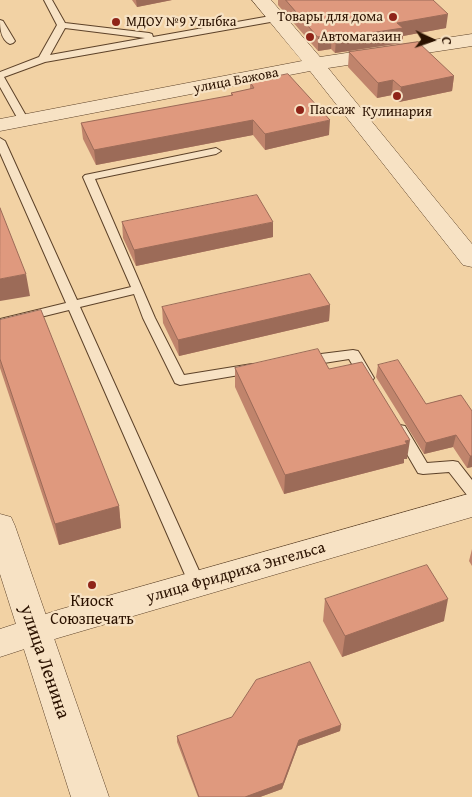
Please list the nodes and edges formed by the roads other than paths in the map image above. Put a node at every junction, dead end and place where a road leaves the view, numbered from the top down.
1 (48, 0) edge
2 (261, 0) edge
3 (276, 18) junction
4 (0, 23) edge
5 (62, 25) junction
6 (164, 38) junction
7 (472, 40) edge
8 (10, 41) dead end
9 (43, 60) junction
10 (315, 64) junction
11 (0, 77) edge
12 (24, 121) junction
13 (0, 125) edge
14 (0, 141) edge
15 (216, 150) dead end
16 (472, 260) edge
17 (138, 289) junction
18 (71, 304) junction
19 (0, 323) edge
20 (295, 363) edge
21 (266, 367) edge
22 (373, 387) edge
23 (393, 420) edge
24 (472, 491) edge
25 (472, 505) edge
26 (0, 526) edge
27 (197, 584) junction
28 (34, 632) junction
29 (0, 643) edge
30 (90, 797) edge

1 - 5 lane
2 - 3 street
3 - 6 lane
3 - 10 street
4 - 8 lane
5 - 6 lane
5 - 9 lane
6 - 9 lane
7 - 10 street, улица Бажова
9 - 11 lane
10 - 12 street, улица Бажова
10 - 16 street
11 - 12 lane
12 - 13 street, улица Бажова
14 - 18 lane
15 - 17 lane
17 - 18 lane
17 - 21 lane
18 - 19 lane
18 - 27 lane
20 - 22 lane
23 - 24 lane
25 - 27 street, улица Фридриха Энгельса
26 - 28 street, улица Ленина
27 - 28 street, улица Фридриха Энгельса
28 - 29 street, улица Фридриха Энгельса
28 - 30 street, улица Ленина

